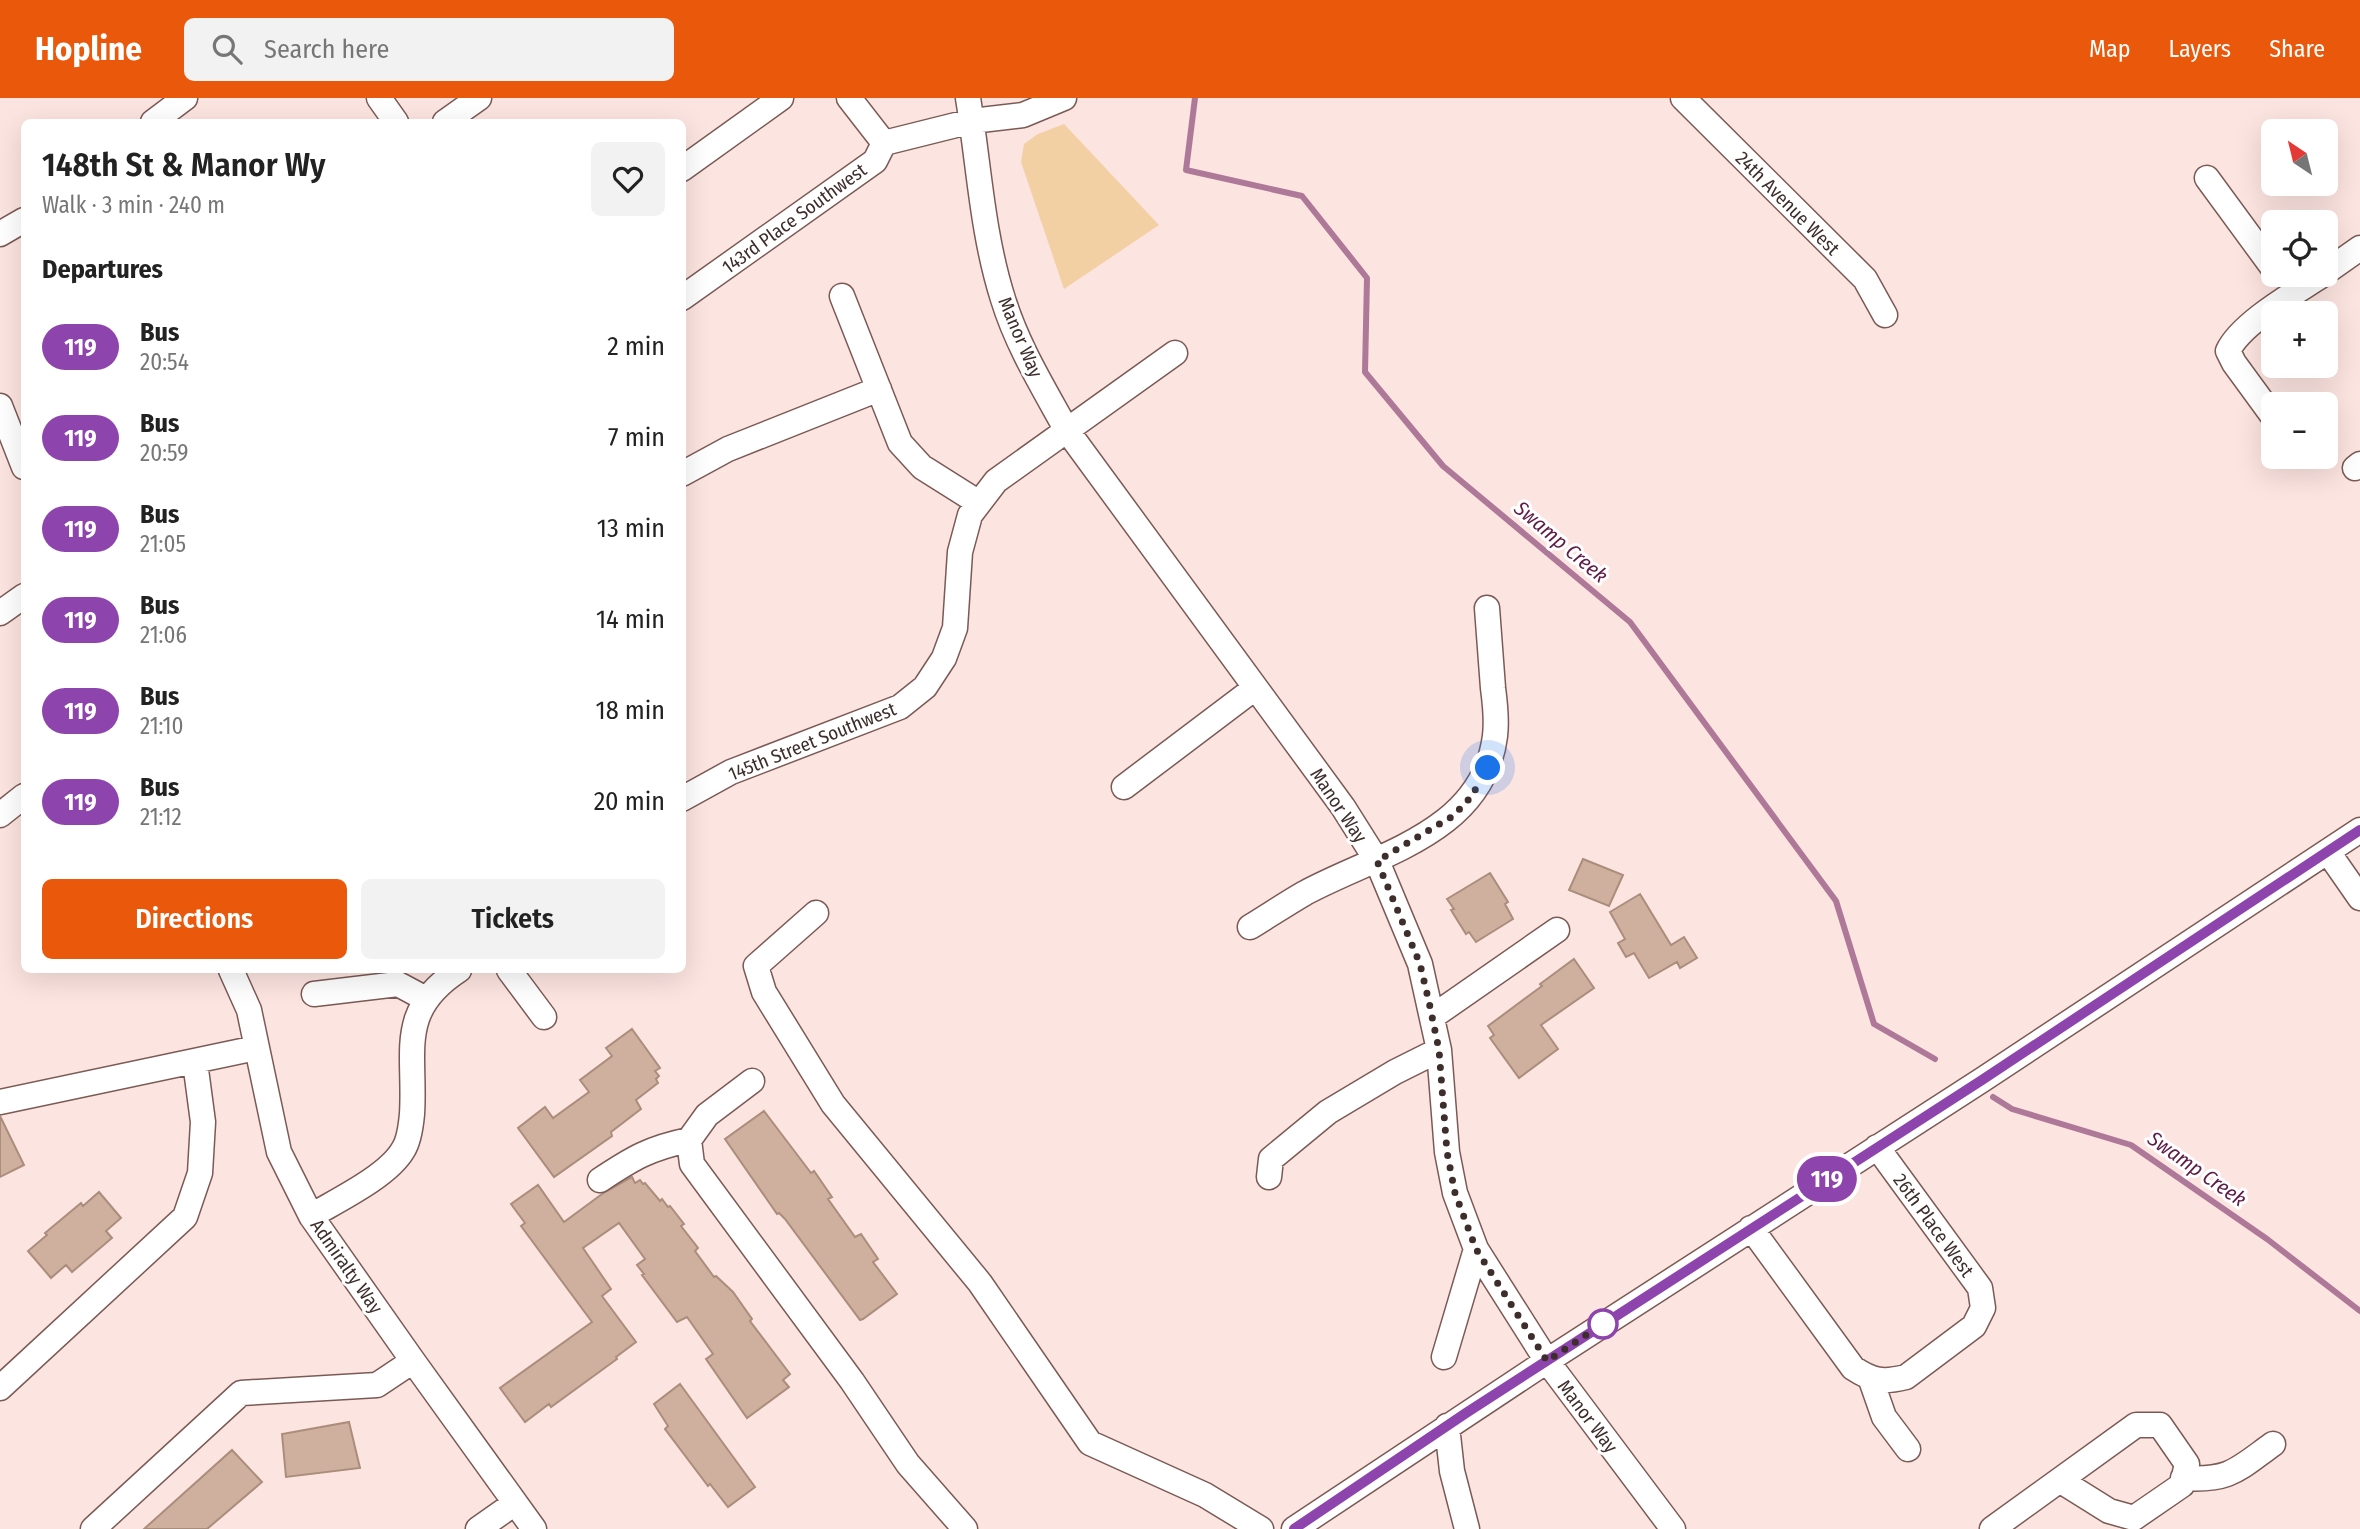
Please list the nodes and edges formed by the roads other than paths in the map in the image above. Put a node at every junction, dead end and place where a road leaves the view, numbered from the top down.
1 (184, 98) edge
2 (379, 98) edge
3 (478, 98) edge
4 (781, 98) edge
5 (849, 98) edge
6 (1064, 98) edge
7 (1683, 98) edge
8 (970, 109) edge
9 (157, 119) edge
10 (394, 119) edge
11 (449, 119) edge
12 (884, 143) junction
13 (686, 166) edge
14 (2207, 178) dead end
15 (21, 222) edge
16 (0, 234) edge
17 (2360, 248) edge
18 (2261, 252) edge
19 (2338, 263) edge
20 (2287, 287) edge
21 (2304, 287) edge
22 (686, 295) edge
23 (2293, 295) junction
24 (842, 296) dead end
25 (1885, 315) dead end
26 (1175, 353) dead end
27 (879, 389) junction
28 (2261, 400) edge
29 (0, 405) edge
30 (1066, 429) junction
31 (18, 431) edge
32 (21, 449) edge
33 (686, 472) edge
34 (979, 503) junction
35 (21, 598) edge
36 (1487, 608) dead end
37 (0, 613) edge
38 (1255, 688) junction
39 (1124, 787) dead end
40 (686, 797) edge
41 (21, 798) edge
42 (0, 815) edge
43 (2360, 830) edge
44 (2328, 852) junction
45 (1377, 861) junction
46 (2360, 898) edge
47 (816, 913) dead end
48 (1250, 927) dead end
49 (1557, 930) dead end
50 (232, 973) edge
51 (456, 973) edge
52 (511, 973) edge
53 (314, 993) dead end
54 (426, 999) junction
55 (544, 1017) dead end
56 (1432, 1017) junction
57 (256, 1048) junction
58 (1439, 1050) junction
59 (195, 1062) junction
60 (752, 1081) dead end
61 (0, 1102) edge
62 (690, 1140) junction
63 (1877, 1147) junction
64 (1269, 1177) dead end
65 (600, 1180) dead end
66 (311, 1216) junction
67 (1751, 1228) junction
68 (1476, 1249) junction
69 (1444, 1357) dead end
70 (412, 1361) junction
71 (1547, 1361) junction
72 (1871, 1380) junction
73 (0, 1388) edge
74 (1447, 1426) junction
75 (2273, 1444) dead end
76 (1908, 1449) dead end
77 (2183, 1478) junction
78 (2061, 1481) junction
79 (515, 1503) junction
80 (93, 1529) edge
81 (478, 1529) edge
82 (534, 1529) edge
83 (965, 1529) edge
84 (1261, 1529) edge
85 (1294, 1529) edge
86 (1467, 1529) edge
87 (1673, 1529) edge
88 (1992, 1529) edge

1 - 9 street
2 - 10 street
3 - 11 street
4 - 13 street
5 - 12 street
6 - 8 street
7 - 25 street, 24th Avenue West
8 - 12 street
8 - 30 street, Manor Way
12 - 22 street, 143rd Place Southwest
14 - 18 street
15 - 16 street
17 - 19 street
20 - 23 street
21 - 23 street
23 - 28 street
24 - 27 street
26 - 30 street, 145th Street Southwest
27 - 33 street
27 - 34 street
29 - 31 street
30 - 34 street, 145th Street Southwest
30 - 38 street, Manor Way
31 - 32 street
34 - 40 street, 145th Street Southwest
35 - 37 street
36 - 45 street
38 - 39 street
38 - 45 street, Manor Way
41 - 42 street
43 - 44 street
44 - 46 street
44 - 63 street
45 - 48 street
45 - 56 street, Manor Way
47 - 84 street
49 - 56 street
50 - 57 street, Admiralty Way
51 - 54 street
52 - 55 street
53 - 54 street
54 - 66 street
56 - 58 street, Manor Way
57 - 59 street
57 - 66 street, Admiralty Way
58 - 64 street
58 - 68 street, Manor Way
59 - 61 street
59 - 73 street
60 - 62 street
62 - 65 street
62 - 83 street
63 - 67 street
63 - 72 street, 26th Place West
66 - 70 street, Admiralty Way
67 - 71 street
67 - 72 street
68 - 69 street
68 - 71 street, Manor Way
70 - 79 street, Admiralty Way
70 - 80 street
71 - 74 street
71 - 87 street, Manor Way
72 - 76 street
74 - 85 street
74 - 86 street
75 - 77 street
77 - 78 street
77 - 78 street
78 - 88 street
79 - 81 street
79 - 82 street, Admiralty Way

